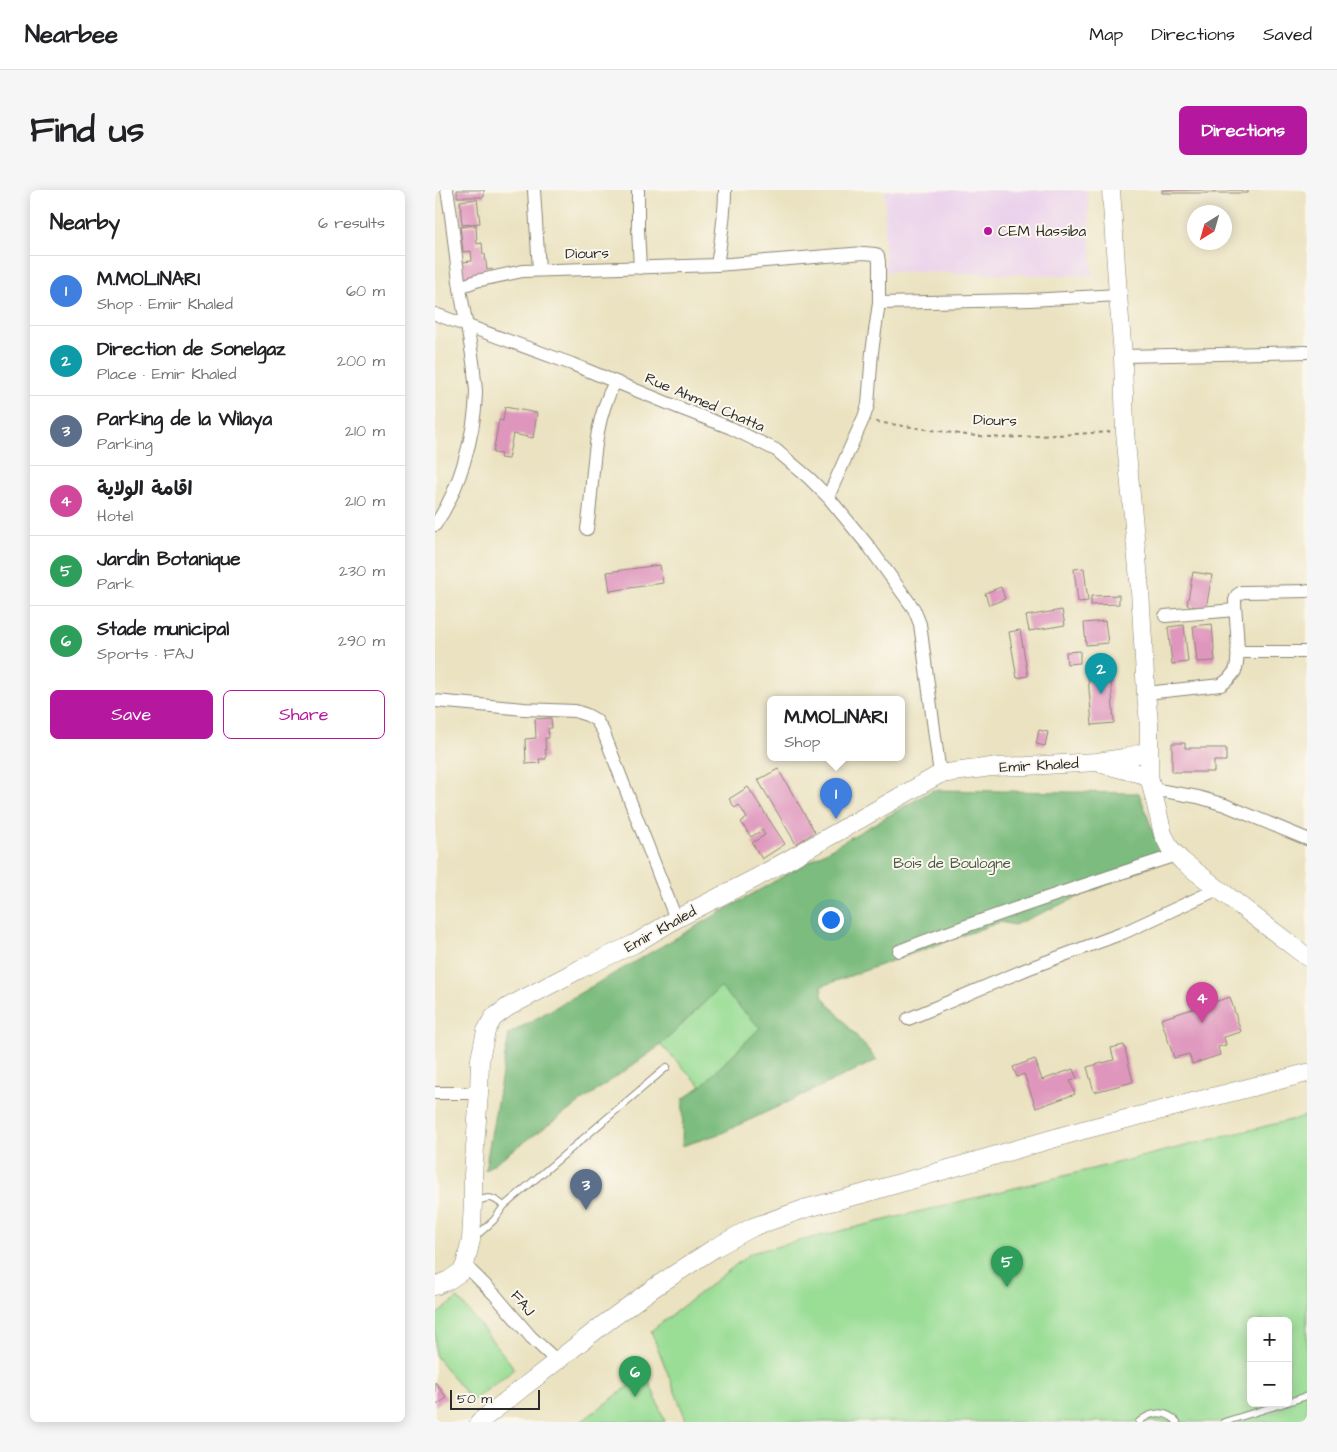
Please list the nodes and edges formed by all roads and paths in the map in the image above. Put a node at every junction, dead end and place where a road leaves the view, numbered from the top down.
1 (447, 190) edge
2 (534, 190) edge
3 (639, 190) edge
4 (725, 190) edge
5 (1111, 190) edge
6 (717, 265) junction
7 (640, 268) junction
8 (539, 270) junction
9 (460, 288) junction
10 (1117, 295) junction
11 (879, 303) junction
12 (435, 314) edge
13 (468, 326) junction
14 (1307, 352) edge
15 (1123, 356) junction
16 (615, 382) junction
17 (864, 418) junction
18 (1125, 432) junction
19 (828, 497) junction
20 (435, 525) edge
21 (587, 529) dead end
22 (1307, 591) edge
23 (1235, 610) junction
24 (1165, 616) dead end
25 (1237, 652) junction
26 (1307, 652) edge
27 (1146, 693) junction
28 (435, 701) edge
29 (1149, 751) junction
30 (1097, 762) junction
31 (940, 774) junction
32 (1151, 783) junction
33 (1307, 839) edge
34 (1176, 855) junction
35 (1218, 890) junction
36 (676, 919) junction
37 (899, 951) dead end
38 (1307, 957) edge
39 (908, 1019) dead end
40 (667, 1067) dead end
41 (1307, 1073) edge
42 (435, 1093) edge
43 (479, 1093) junction
44 (473, 1203) junction
45 (505, 1206) junction
46 (471, 1240) junction
47 (465, 1265) junction
48 (435, 1286) edge
49 (557, 1361) junction
50 (1307, 1396) edge
51 (1292, 1401) edge
52 (1274, 1407) edge
53 (479, 1422) edge
54 (1139, 1422) edge
55 (1177, 1422) edge
56 (1224, 1422) edge

1 - 9 street
2 - 8 street
3 - 7 street
4 - 6 street
5 - 10 street
6 - 7 street, Diours
6 - 11 street, Diours
7 - 8 street, Diours
8 - 9 street, Diours
9 - 13 street
10 - 11 street
10 - 15 street
11 - 17 street, Diours
12 - 13 street, Rue Ahmed Chatta
13 - 16 street, Rue Ahmed Chatta
13 - 20 street
14 - 15 street
15 - 18 street
16 - 19 street, Rue Ahmed Chatta
16 - 21 street
17 - 18 path, Diours
17 - 19 street, Diours
18 - 27 street
19 - 31 street, Rue Ahmed Chatta
22 - 23 street
23 - 24 street
23 - 25 street
25 - 26 street
25 - 27 street
27 - 29 street
28 - 36 street
29 - 30 street
29 - 32 street
30 - 31 street, Emir Khaled
30 - 32 street
31 - 36 street, Emir Khaled
32 - 33 street
32 - 34 street
34 - 35 street
34 - 37 street
35 - 38 street
35 - 39 street
36 - 43 street, Emir Khaled
40 - 45 lane
41 - 49 street
42 - 43 street
43 - 44 street, Emir Khaled
44 - 45 lane
44 - 46 street, Emir Khaled
45 - 46 lane
46 - 47 street, Emir Khaled
47 - 48 street
47 - 49 street, FAJ
49 - 53 street
50 - 51 lane
52 - 56 lane
54 - 55 lane

